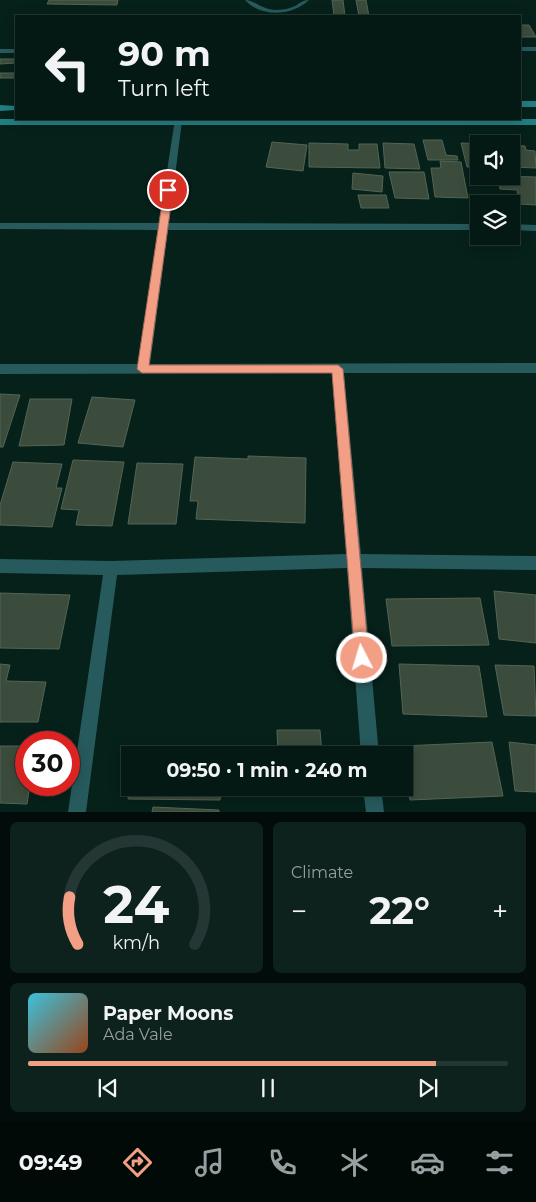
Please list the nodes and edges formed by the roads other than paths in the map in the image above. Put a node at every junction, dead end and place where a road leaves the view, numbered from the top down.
1 (247, 0) edge
2 (307, 0) edge
3 (262, 9) junction
4 (293, 9) junction
5 (262, 15) edge
6 (293, 15) edge
7 (536, 49) edge
8 (521, 50) edge
9 (0, 51) edge
10 (15, 51) edge
11 (521, 104) edge
12 (536, 104) edge
13 (0, 108) edge
14 (15, 108) edge
15 (178, 121) junction
16 (0, 122) edge
17 (536, 122) edge
18 (163, 225) junction
19 (0, 226) edge
20 (470, 227) edge
21 (520, 227) edge
22 (536, 228) edge
23 (536, 368) edge
24 (0, 369) edge
25 (142, 369) junction
26 (338, 369) junction
27 (354, 561) junction
28 (536, 563) edge
29 (0, 566) edge
30 (111, 568) junction
31 (369, 746) edge
32 (373, 796) edge
33 (77, 812) edge
34 (374, 812) edge

1 - 3 lane
2 - 4 lane
3 - 4 lane
3 - 5 lane
4 - 6 lane
7 - 8 lane
9 - 10 lane
11 - 12 street
13 - 14 street
15 - 16 street
15 - 17 street
15 - 18 street
18 - 19 street
18 - 20 street
18 - 25 street
21 - 22 street
23 - 26 street
24 - 25 street
25 - 26 street
26 - 27 street
27 - 28 street
27 - 30 street
27 - 31 street
29 - 30 street
30 - 33 street
32 - 34 street

